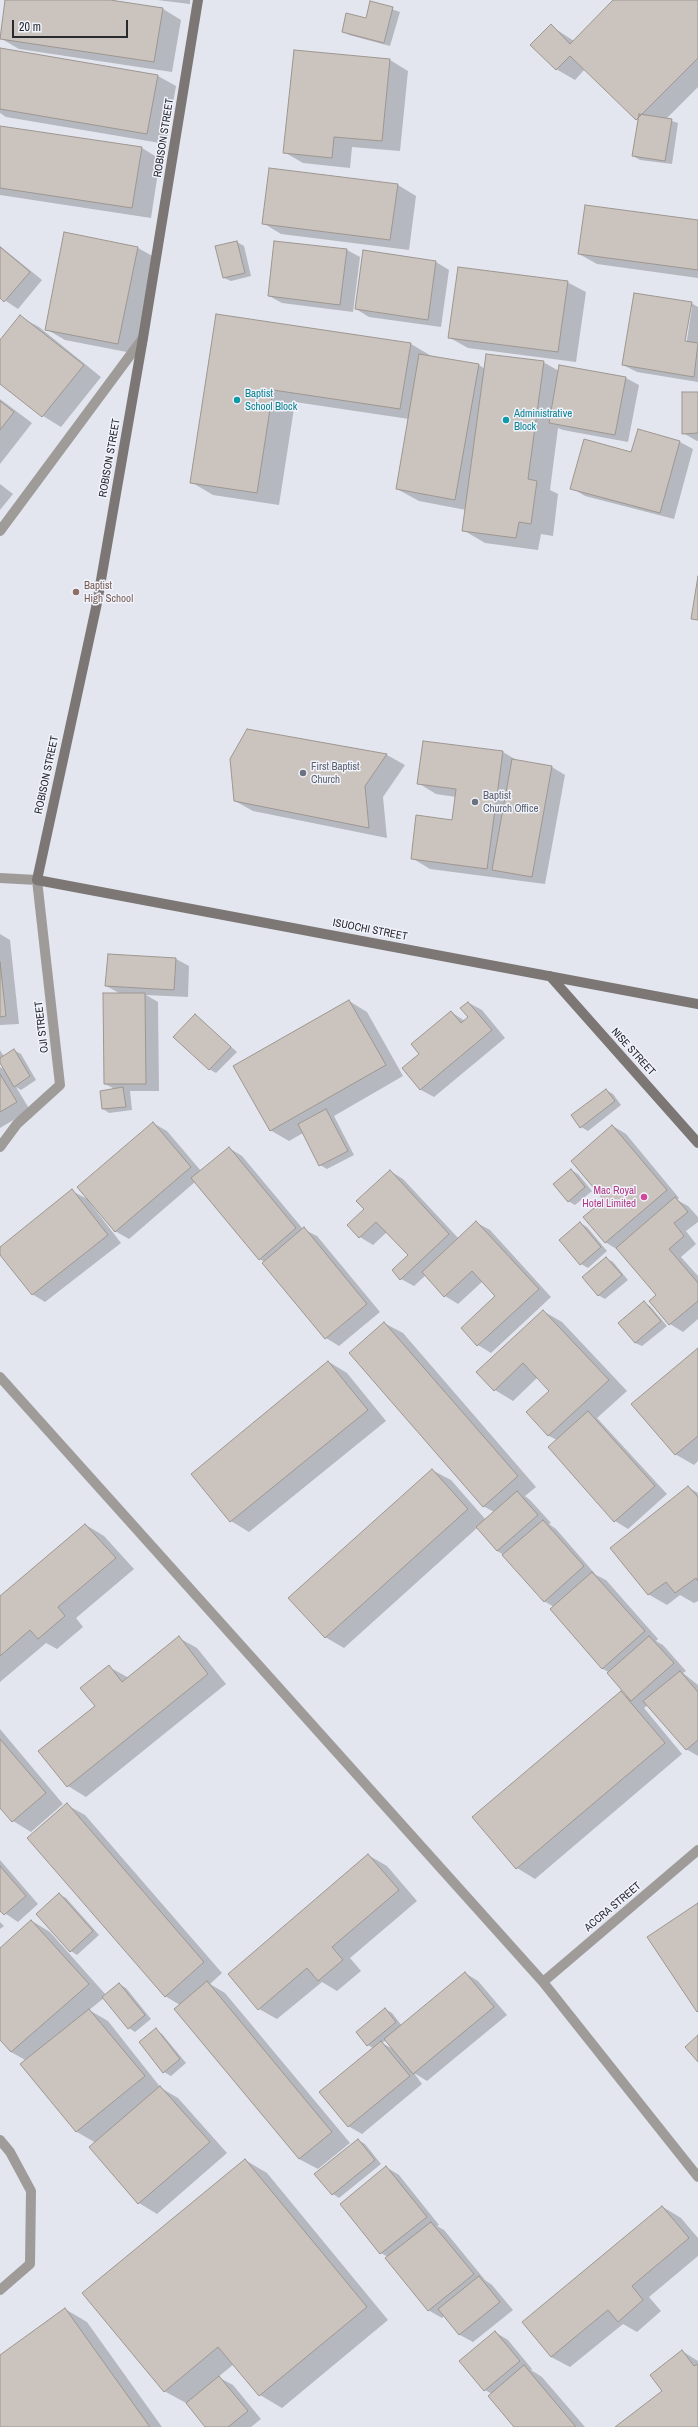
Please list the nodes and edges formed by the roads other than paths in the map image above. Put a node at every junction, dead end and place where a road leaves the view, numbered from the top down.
1 (198, 0) edge
2 (143, 338) junction
3 (0, 531) edge
4 (0, 878) edge
5 (37, 880) junction
6 (550, 976) junction
7 (698, 1004) edge
8 (698, 1143) edge
9 (0, 1147) edge
10 (0, 1377) edge
11 (698, 1850) edge
12 (543, 1982) junction
13 (0, 2140) edge
14 (698, 2177) edge
15 (0, 2290) edge

1 - 2 main road, ROBISON STREET
2 - 3 street
2 - 5 main road, ROBISON STREET
4 - 5 street
5 - 6 main road, ISUOCHI STREET
5 - 9 street, OJI STREET
6 - 7 main road, ISUOCHI STREET
6 - 8 main road, NISE STREET
10 - 12 street
11 - 12 street, ACCRA STREET
12 - 14 street
13 - 15 street

